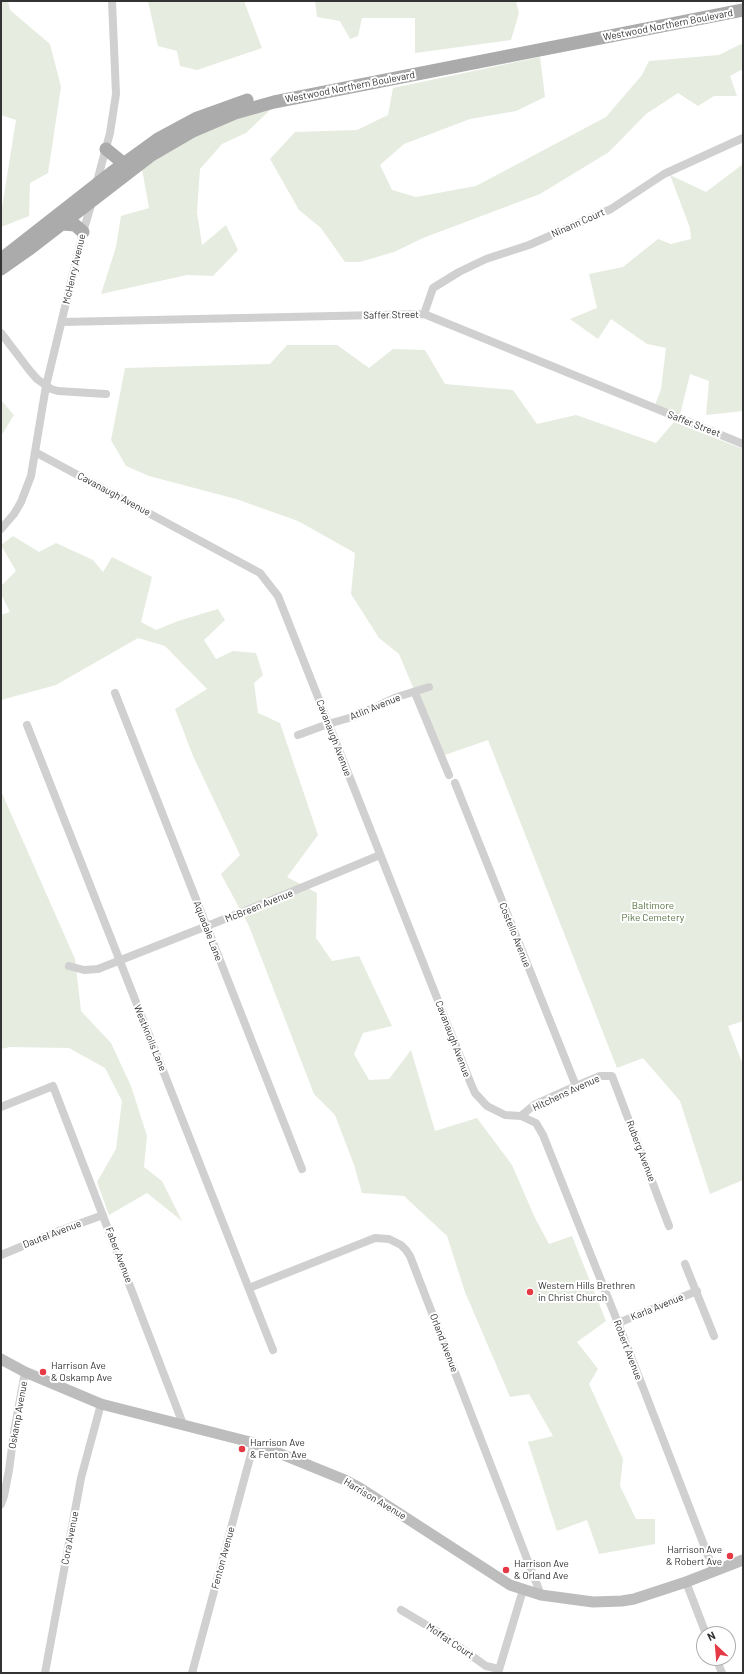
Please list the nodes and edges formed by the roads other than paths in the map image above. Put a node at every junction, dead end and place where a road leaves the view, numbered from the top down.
1 (112, 1) edge
2 (743, 2) edge
3 (743, 10) edge
4 (743, 138) edge
5 (106, 149) junction
6 (123, 164) junction
7 (97, 184) junction
8 (92, 200) junction
9 (63, 224) junction
10 (83, 232) junction
11 (1, 258) edge
12 (1, 269) edge
13 (424, 314) junction
14 (62, 322) junction
15 (1, 333) edge
16 (46, 386) junction
17 (106, 394) dead end
18 (743, 444) edge
19 (35, 452) junction
20 (1, 529) edge
21 (429, 687) dead end
22 (115, 693) dead end
23 (415, 693) junction
24 (328, 724) junction
25 (27, 725) dead end
26 (298, 735) dead end
27 (449, 775) dead end
28 (455, 783) dead end
29 (380, 856) junction
30 (207, 927) junction
31 (120, 961) junction
32 (69, 966) dead end
33 (612, 1076) joint
34 (576, 1086) junction
35 (1, 1107) edge
36 (521, 1116) junction
37 (302, 1169) dead end
38 (103, 1215) junction
39 (669, 1226) dead end
40 (1, 1255) edge
41 (685, 1264) dead end
42 (249, 1288) junction
43 (697, 1291) junction
44 (618, 1323) junction
45 (714, 1336) dead end
46 (273, 1350) dead end
47 (1, 1358) edge
48 (25, 1372) junction
49 (101, 1404) junction
50 (183, 1424) junction
51 (254, 1442) junction
52 (1, 1504) edge
53 (743, 1560) edge
54 (714, 1571) junction
55 (686, 1582) junction
56 (523, 1590) junction
57 (542, 1595) junction
58 (401, 1610) dead end
59 (703, 1626) edge
60 (499, 1671) edge
61 (45, 1673) edge
62 (192, 1673) edge

1 - 5 street, McHenry Avenue
2 - 6 main road, Westwood Northern Boulevard
3 - 8 main road, Westwood Northern Boulevard
4 - 13 street, Ninann Court
5 - 6 main road
5 - 7 street, McHenry Avenue
6 - 7 main road, Westwood Northern Boulevard
7 - 8 street, McHenry Avenue
7 - 11 main road, Westwood Northern Boulevard
8 - 9 main road, Westwood Northern Boulevard
8 - 10 street, McHenry Avenue
9 - 10 main road
9 - 12 main road, Westwood Northern Boulevard
10 - 14 street, McHenry Avenue
13 - 14 street, Saffer Street
13 - 18 street, Saffer Street
14 - 16 street, McHenry Avenue
15 - 16 street
16 - 17 street
16 - 19 street, McHenry Avenue
19 - 20 street, McHenry Avenue
19 - 24 street, Cavanaugh Avenue
21 - 23 street, Atlin Avenue
22 - 30 street, Aquadale Lane
23 - 24 street, Atlin Avenue
23 - 27 street
24 - 26 street, Atlin Avenue
24 - 29 street, Cavanaugh Avenue
25 - 31 street, Westknolls Lane
28 - 34 street, Costello Avenue
29 - 30 street, McBreen Avenue
29 - 36 street, Cavanaugh Avenue
30 - 31 street, McBreen Avenue
30 - 37 street, Aquadale Lane
31 - 32 street, McBreen Avenue
31 - 42 street, Westknolls Lane
33 - 34 street, Hitchens Avenue
33 - 39 street, Ruberg Avenue
34 - 36 street, Hitchens Avenue
35 - 38 street, Faber Avenue
36 - 44 street, Robert Avenue
38 - 40 street, Dautel Avenue
38 - 50 street, Faber Avenue
41 - 43 street
42 - 46 street, Westknolls Lane
42 - 57 street, Orland Avenue
43 - 44 street, Karla Avenue
43 - 45 street
44 - 54 street, Robert Avenue
47 - 48 main road, Harrison Avenue
48 - 49 main road, Harrison Avenue
48 - 52 street, Oskamp Avenue
49 - 50 main road, Harrison Avenue
49 - 61 street, Cora Avenue
50 - 51 main road, Harrison Avenue
51 - 56 main road, Harrison Avenue
51 - 62 street, Fenton Avenue
53 - 54 main road, Harrison Avenue
54 - 55 main road, Harrison Avenue
55 - 57 main road, Harrison Avenue
55 - 59 street
56 - 57 main road, Harrison Avenue
56 - 60 street
58 - 60 street, Moffat Court

